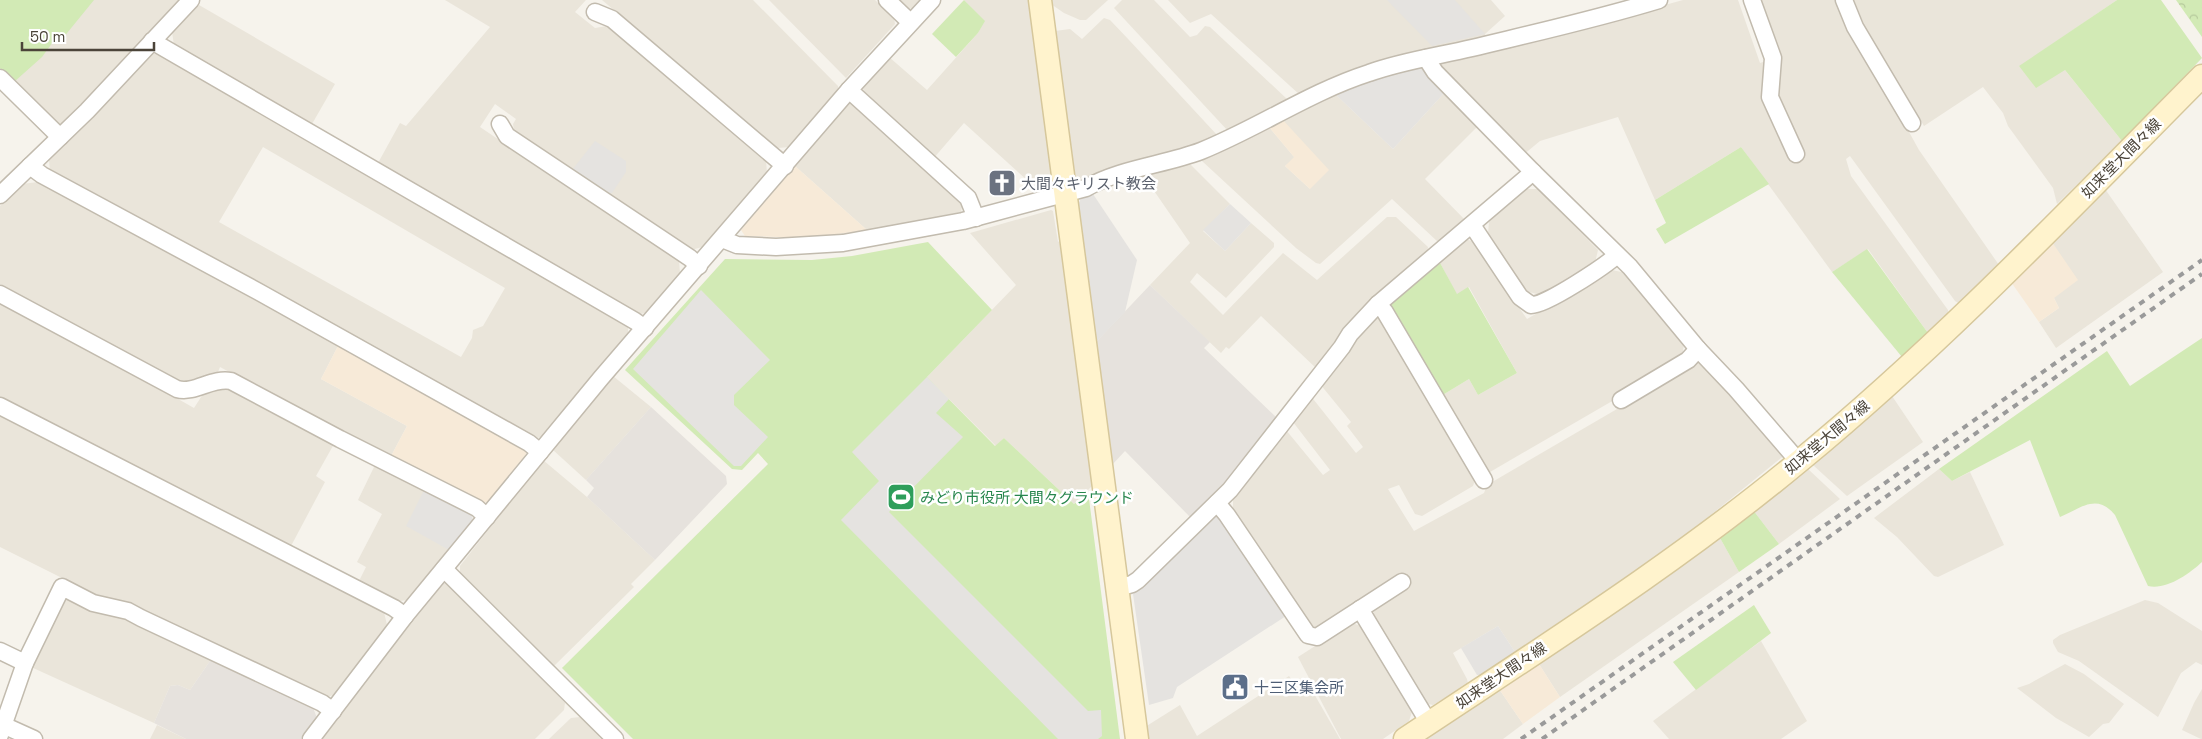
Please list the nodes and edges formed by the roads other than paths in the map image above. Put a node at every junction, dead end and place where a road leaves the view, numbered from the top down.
1 (191, 0) edge
2 (887, 0) edge
3 (932, 0) edge
4 (1040, 0) edge
5 (1658, 0) edge
6 (1752, 0) edge
7 (1844, 0) edge
8 (595, 12) dead end
9 (910, 22) junction
10 (152, 41) junction
11 (1426, 58) junction
12 (2202, 76) edge
13 (0, 78) edge
14 (849, 90) junction
15 (1912, 123) dead end
16 (500, 124) dead end
17 (60, 137) junction
18 (1796, 154) dead end
19 (30, 166) junction
20 (785, 166) junction
21 (1533, 172) junction
22 (1066, 193) junction
23 (0, 195) edge
24 (976, 218) junction
25 (1472, 225) junction
26 (722, 239) junction
27 (1617, 255) junction
28 (698, 266) junction
29 (0, 294) edge
30 (1378, 304) junction
31 (645, 328) junction
32 (1698, 349) junction
33 (1620, 400) dead end
34 (0, 406) edge
35 (540, 452) junction
36 (1799, 462) junction
37 (1484, 480) dead end
38 (1217, 503) junction
39 (487, 517) junction
40 (444, 569) junction
41 (1402, 582) dead end
42 (1118, 588) junction
43 (1360, 610) junction
44 (405, 616) junction
45 (0, 651) edge
46 (25, 663) junction
47 (333, 711) junction
48 (1429, 723) junction
49 (2, 730) edge
50 (34, 739) edge
51 (311, 739) edge
52 (615, 739) edge
53 (1137, 739) edge
54 (1405, 739) edge

1 - 10 street
2 - 9 street
3 - 9 street
4 - 22 main road
5 - 11 street
6 - 18 street
7 - 15 street
8 - 20 street
9 - 14 street
10 - 17 street
10 - 31 street
11 - 21 street
11 - 22 street
12 - 36 main road, 如来堂大間々線
13 - 17 street
14 - 20 street
14 - 24 street
16 - 28 street
17 - 19 street
19 - 23 street
19 - 35 street
20 - 26 street
21 - 25 street
21 - 27 street
22 - 24 street
22 - 42 main road
24 - 26 street
25 - 27 street
25 - 30 street
26 - 28 street
27 - 32 street
28 - 31 street
29 - 39 street
30 - 37 street
30 - 38 street
31 - 35 street
32 - 33 street
32 - 36 street
34 - 44 street
35 - 39 street
36 - 48 main road, 如来堂大間々線
38 - 42 street
38 - 43 street
39 - 40 street
40 - 44 street
40 - 52 street
41 - 43 street
42 - 53 main road
43 - 48 street
44 - 47 street
45 - 46 street
46 - 47 street
46 - 49 street
47 - 51 street
48 - 54 main road, 如来堂大間々線
49 - 50 street

